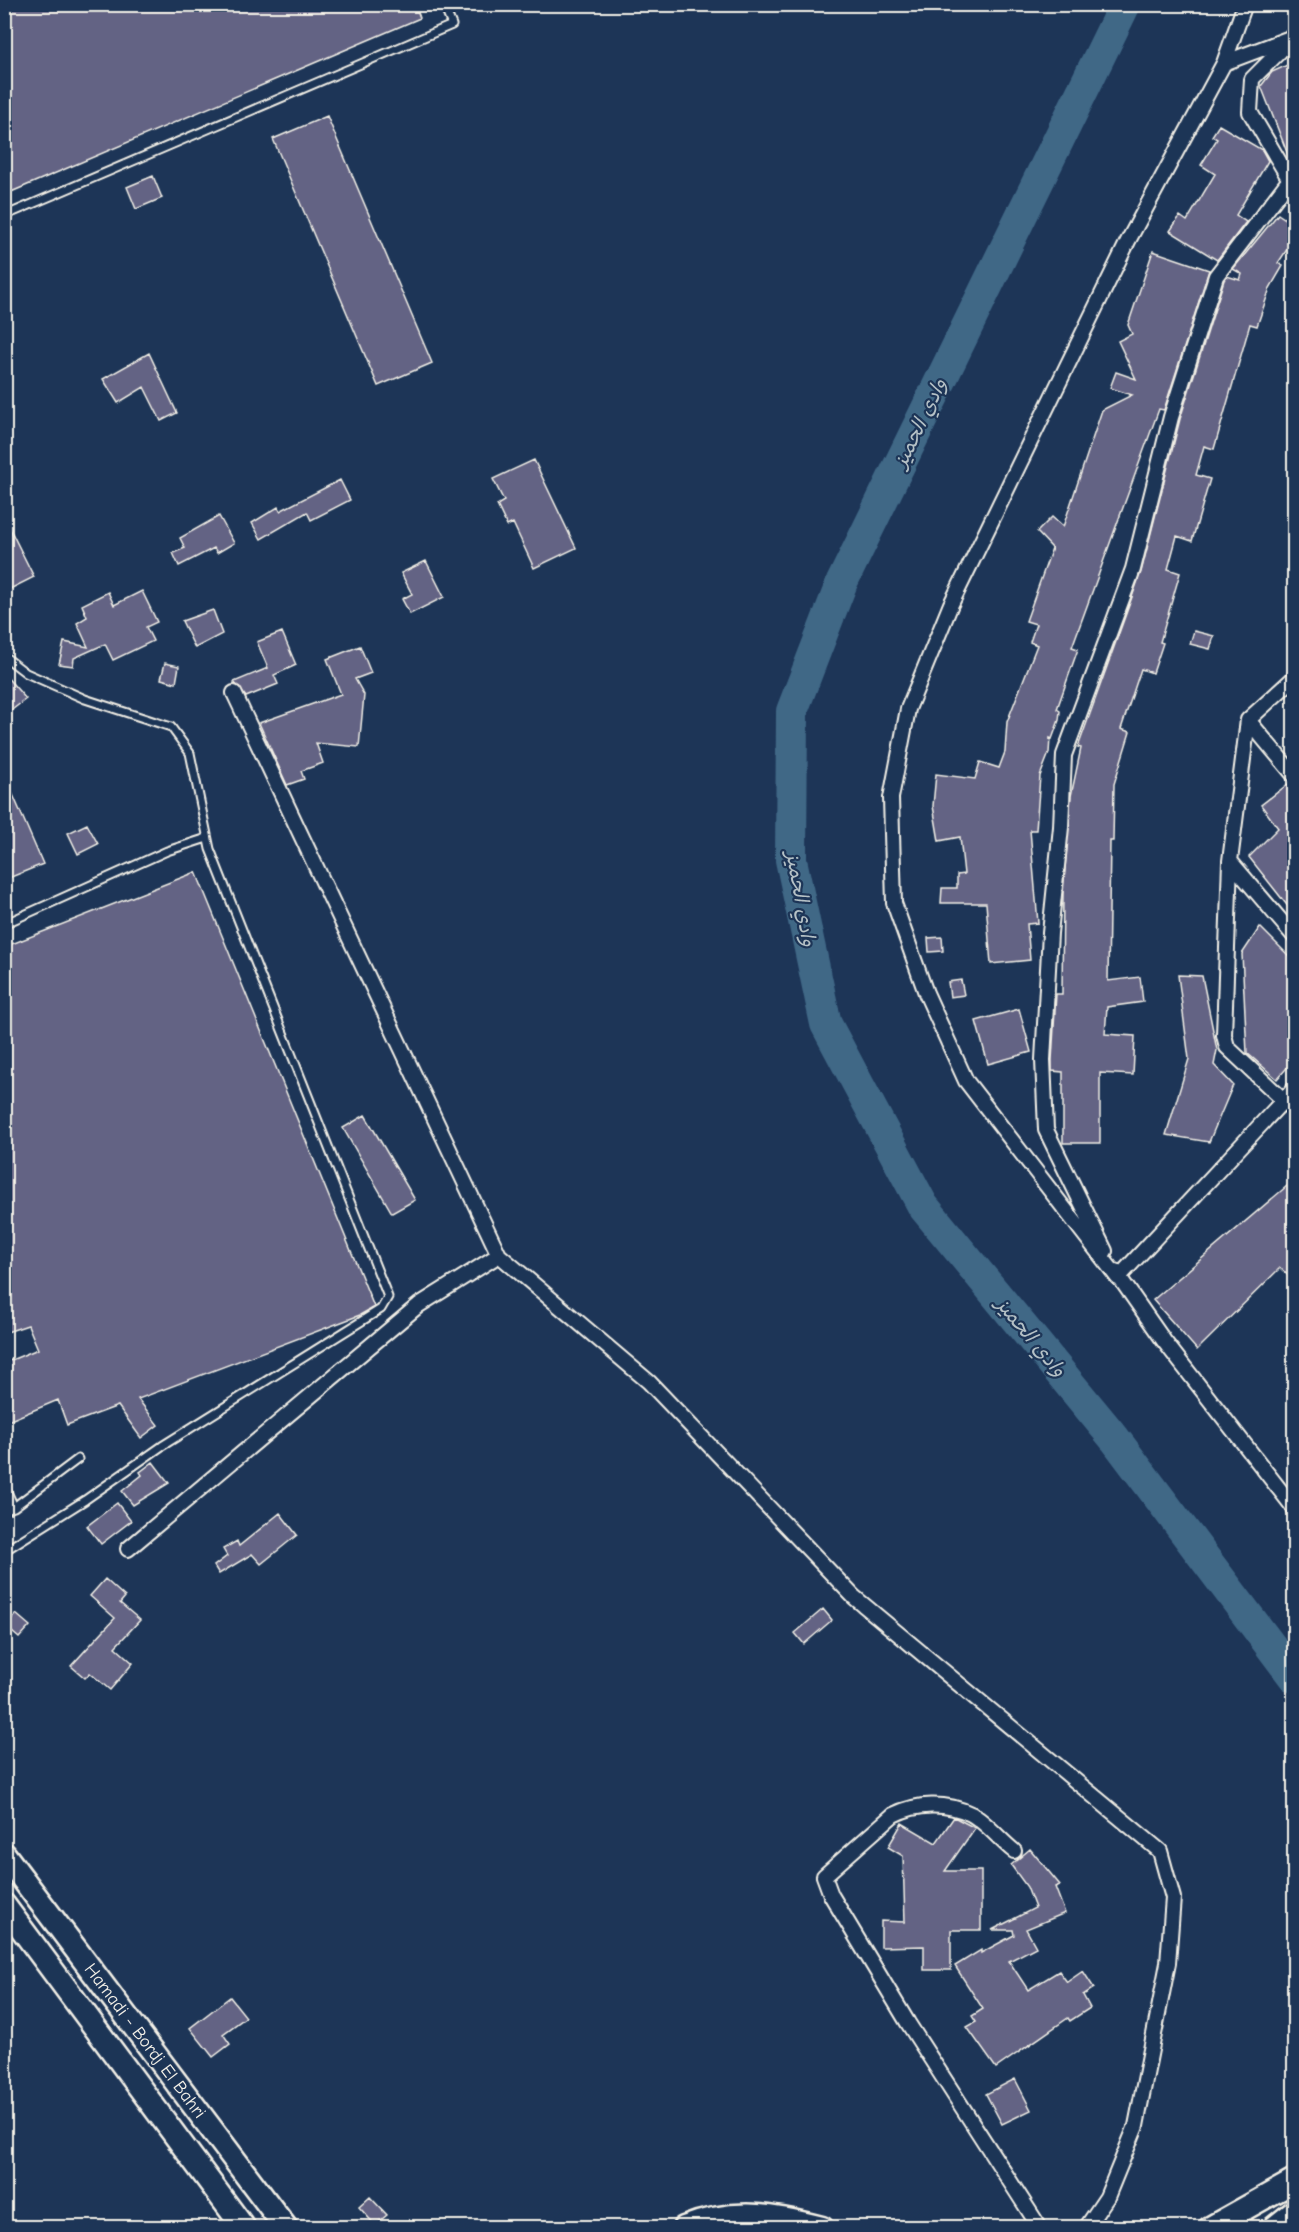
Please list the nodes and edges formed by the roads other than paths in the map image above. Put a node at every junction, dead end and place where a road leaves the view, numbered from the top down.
1 (443, 4) edge
2 (1245, 4) edge
3 (1294, 37) edge
4 (1224, 63) junction
5 (1292, 177) edge
6 (4, 216) edge
7 (4, 656) edge
8 (1294, 678) edge
9 (234, 693) dead end
10 (1248, 720) junction
11 (1294, 775) edge
12 (207, 838) junction
13 (1230, 861) junction
14 (4, 924) edge
15 (1294, 936) edge
16 (1294, 1089) edge
17 (1284, 1100) junction
18 (1294, 1110) edge
19 (499, 1255) junction
20 (1118, 1278) junction
21 (78, 1459) dead end
22 (4, 1485) edge
23 (14, 1507) junction
24 (1294, 1508) edge
25 (4, 1511) edge
26 (128, 1549) dead end
27 (4, 1551) edge
28 (1014, 1851) dead end
29 (4, 1854) edge
30 (4, 1905) edge
31 (1294, 2182) edge
32 (1294, 2212) edge
33 (283, 2222) edge
34 (244, 2228) edge
35 (684, 2228) edge
36 (822, 2228) edge
37 (1040, 2228) edge
38 (1086, 2228) edge
39 (1210, 2228) edge
40 (1234, 2228) edge
41 (1274, 2228) edge

1 - 6 lane
2 - 4 street
3 - 4 street
3 - 5 street
4 - 20 street
5 - 20 street
7 - 12 lane
8 - 10 street
9 - 19 street
10 - 11 street
10 - 13 street
12 - 14 lane
12 - 27 lane
13 - 15 street
13 - 17 street
16 - 17 street
17 - 18 street
17 - 20 street
19 - 26 street
19 - 38 street
20 - 24 street
21 - 23 lane
22 - 23 lane
23 - 25 lane
28 - 37 street
29 - 33 highway, Hamadi - Bordj El Bahri
30 - 34 highway, Hamadi - Bordj El Bahri
31 - 39 highway
31 - 40 highway
32 - 41 highway
35 - 36 highway

